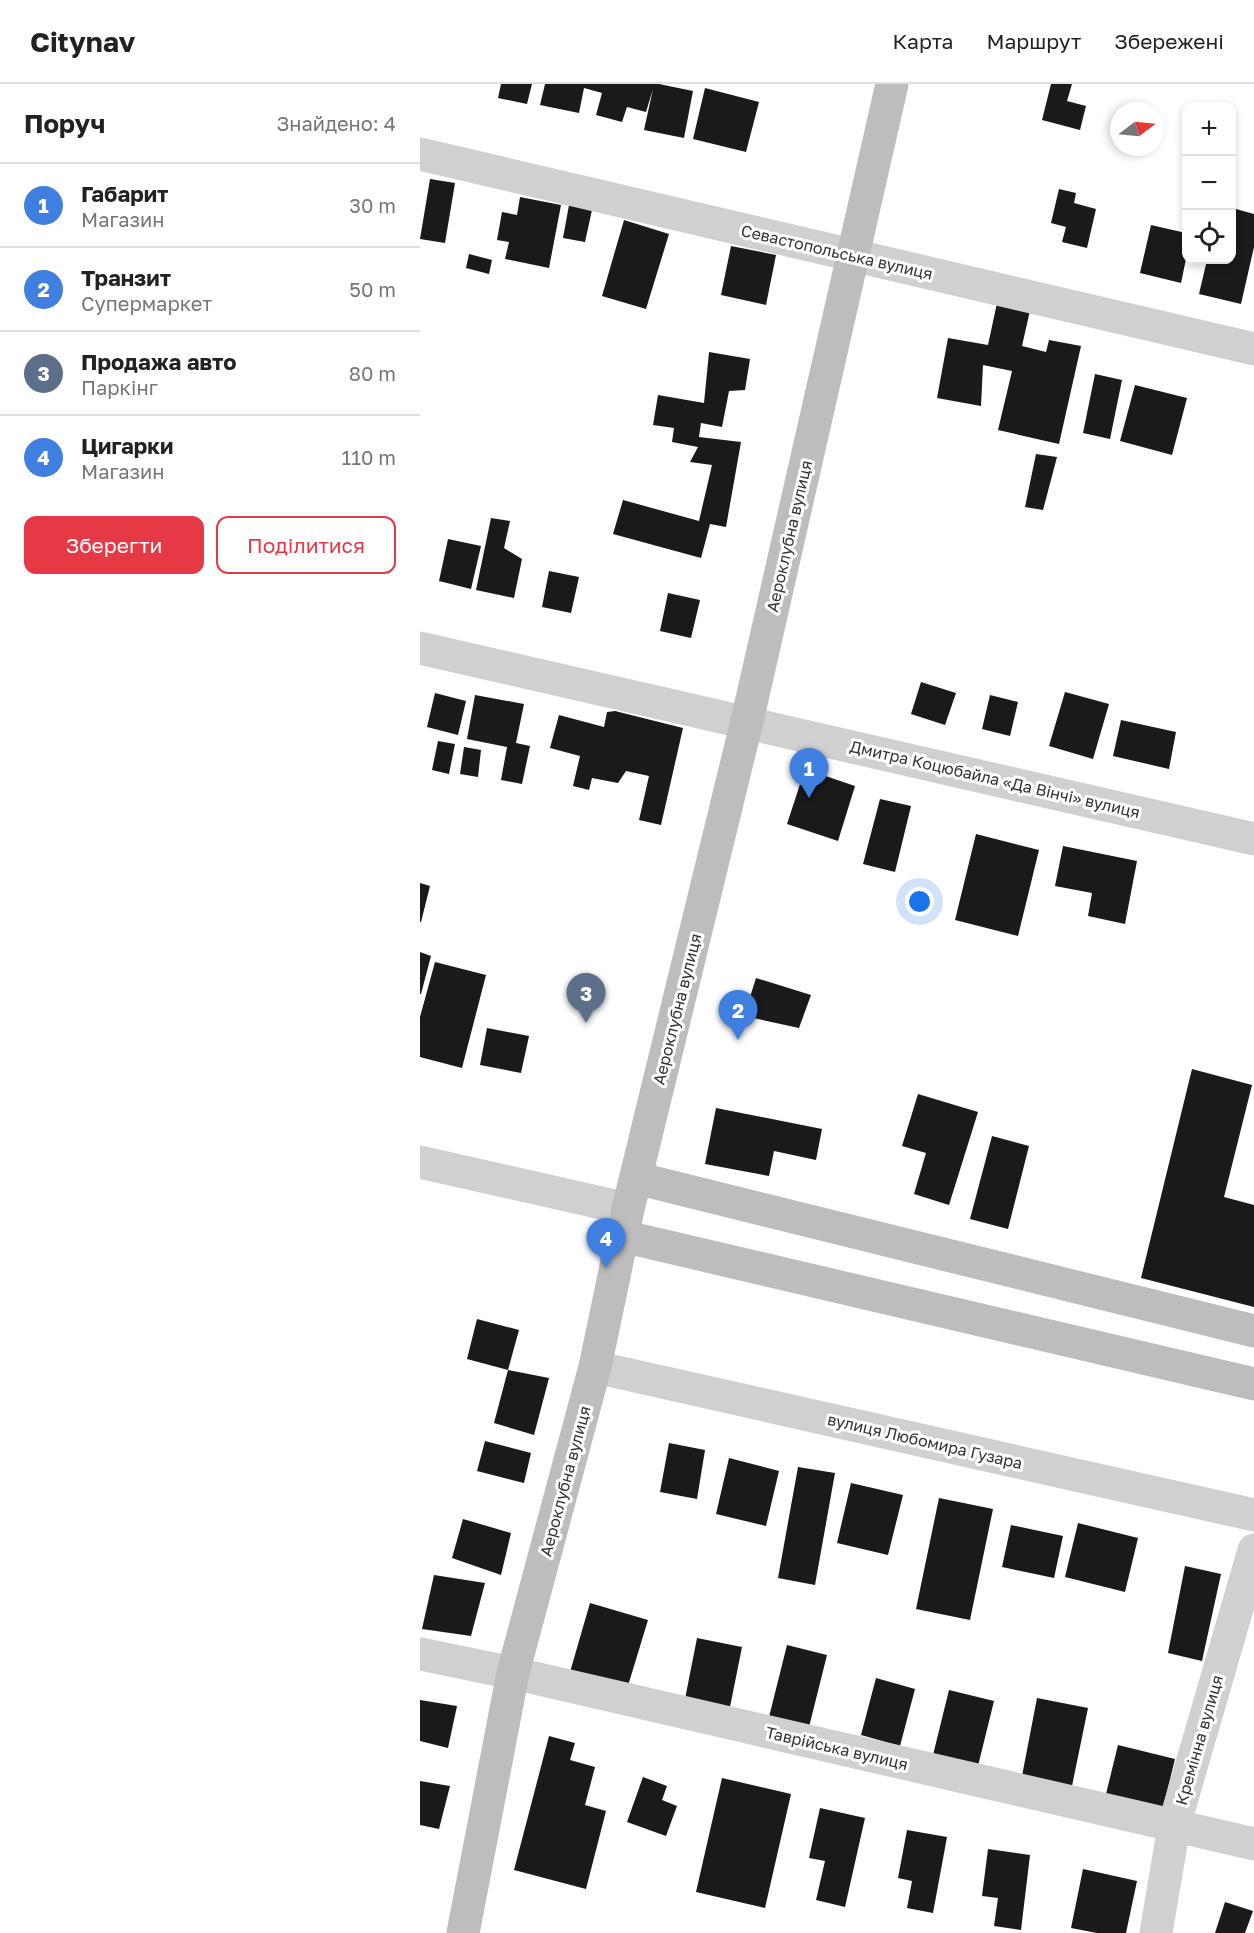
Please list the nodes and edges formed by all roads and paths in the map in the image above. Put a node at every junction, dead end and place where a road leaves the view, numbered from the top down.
1 (892, 84) edge
2 (420, 154) edge
3 (853, 256) junction
4 (1254, 349) edge
5 (420, 648) edge
6 (747, 721) junction
7 (1254, 839) edge
8 (420, 1162) edge
9 (636, 1178) junction
10 (625, 1223) junction
11 (1254, 1331) edge
12 (596, 1367) junction
13 (1254, 1384) edge
14 (1254, 1515) edge
15 (1254, 1550) edge
16 (420, 1654) edge
17 (513, 1672) junction
18 (1174, 1826) junction
19 (1254, 1844) edge
20 (463, 1933) edge
21 (1156, 1933) edge

1 - 3 street, Аероклубна вулиця
2 - 3 street, Севастопольська вулиця
3 - 4 street, Севастопольська вулиця
3 - 6 street, Аероклубна вулиця
5 - 6 street, Дмитра Коцюбайла «Да Вінчі» вулиця
6 - 7 street, Дмитра Коцюбайла «Да Вінчі» вулиця
6 - 9 street, Аероклубна вулиця
8 - 10 street
9 - 10 street, Аероклубна вулиця
9 - 11 street
10 - 12 street, Аероклубна вулиця
10 - 13 street
12 - 14 street, вулиця Любомира Гузара
12 - 17 street, Аероклубна вулиця
15 - 18 street, Кремінна вулиця
16 - 17 street, Таврійська вулиця
17 - 18 street, Таврійська вулиця
17 - 20 street, Аероклубна вулиця
18 - 19 street, Таврійська вулиця
18 - 21 street, Кремінна вулиця

